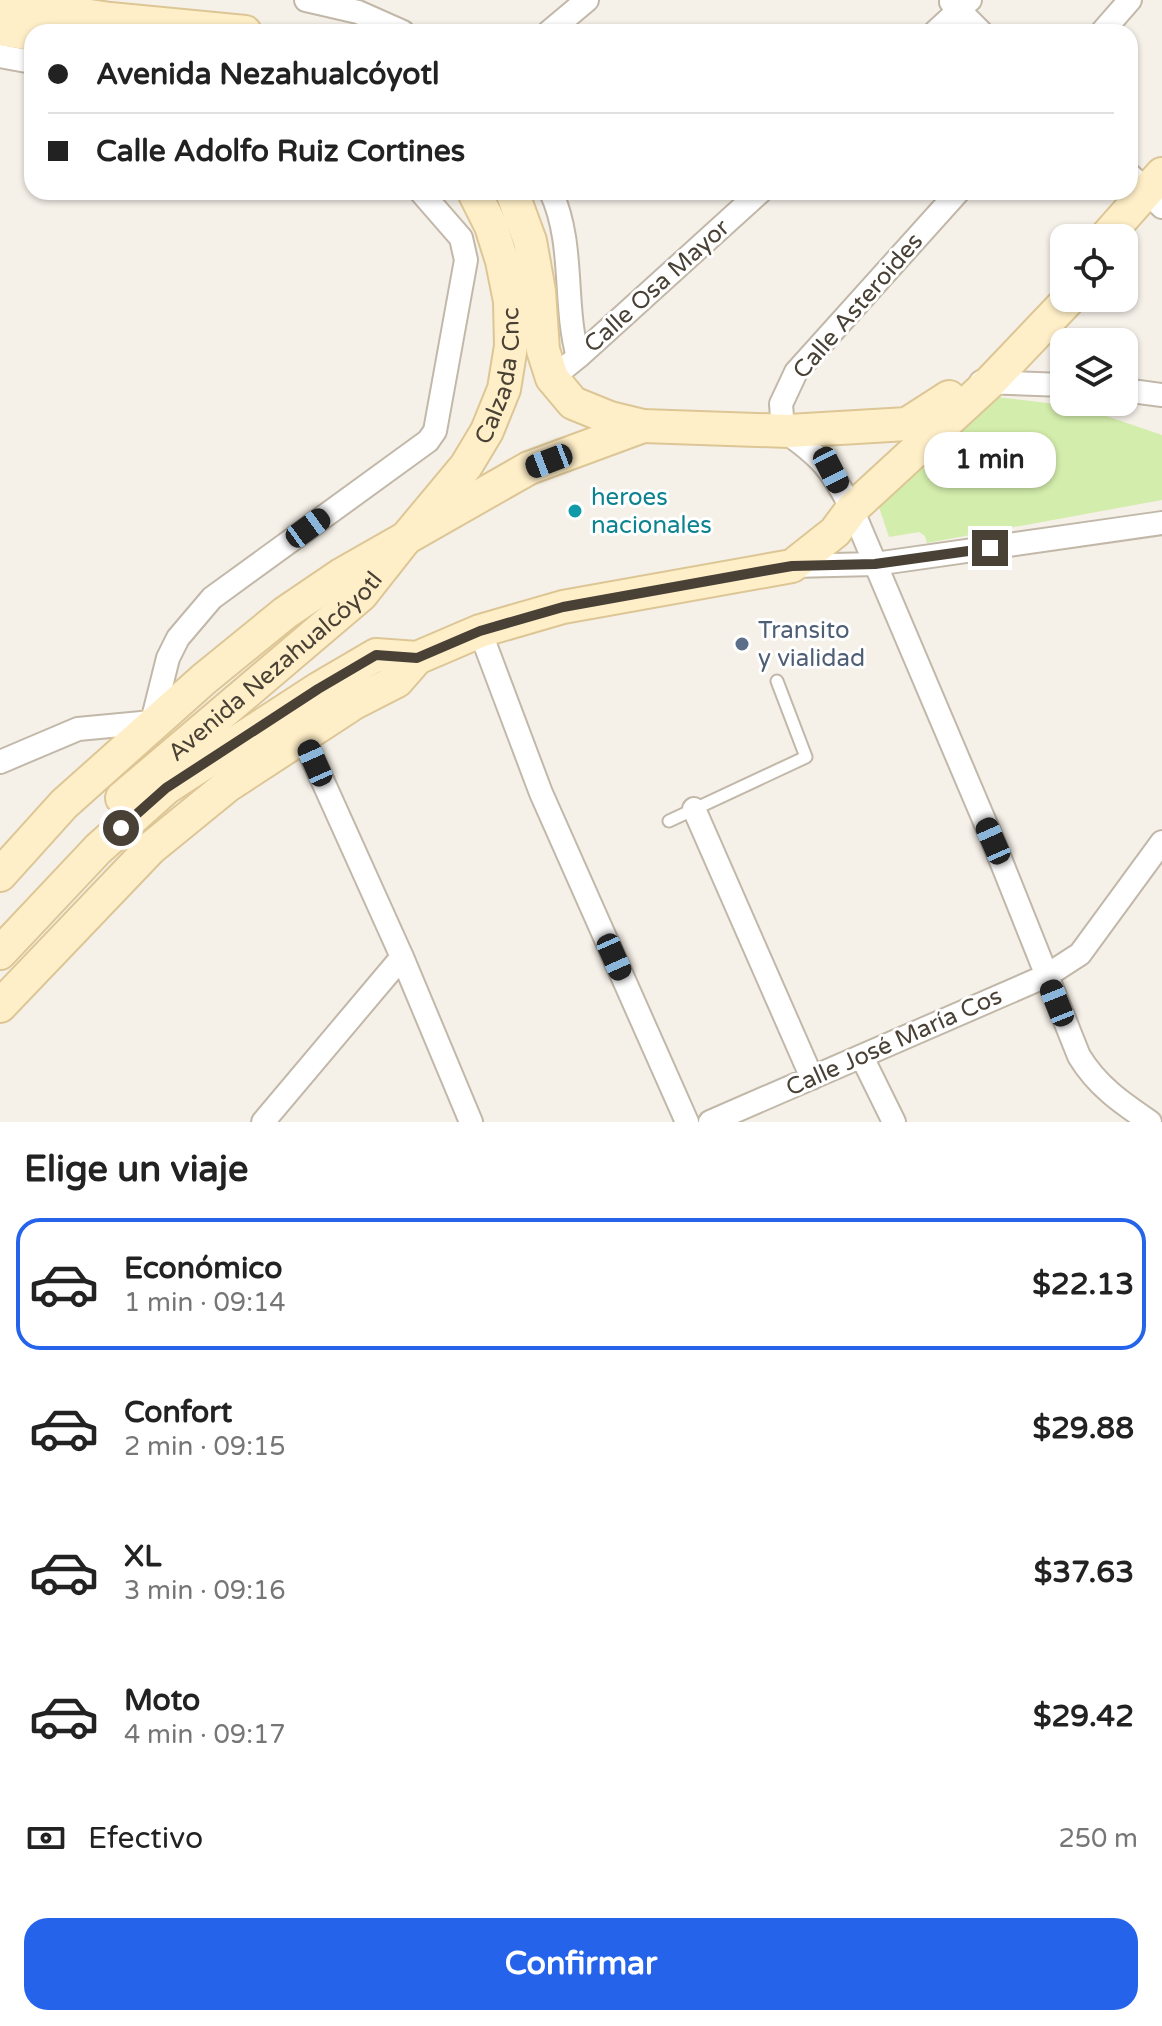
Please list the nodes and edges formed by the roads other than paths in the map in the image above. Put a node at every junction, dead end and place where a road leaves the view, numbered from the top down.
1 (306, 0) edge
2 (587, 0) edge
3 (1130, 0) edge
4 (0, 3) edge
5 (343, 4) edge
6 (959, 4) edge
7 (162, 24) edge
8 (385, 24) edge
9 (558, 24) edge
10 (942, 24) edge
11 (975, 24) edge
12 (1109, 24) edge
13 (0, 29) edge
14 (24, 33) edge
15 (0, 56) edge
16 (24, 60) edge
17 (1153, 191) edge
18 (428, 200) edge
19 (478, 200) edge
20 (515, 200) edge
21 (553, 200) edge
22 (751, 200) edge
23 (951, 200) edge
24 (1119, 224) edge
25 (1133, 224) edge
26 (1050, 300) edge
27 (1055, 312) edge
28 (578, 357) junction
29 (552, 378) junction
30 (980, 382) junction
31 (1050, 384) edge
32 (1138, 392) edge
33 (1161, 394) edge
34 (643, 426) junction
35 (783, 430) junction
36 (852, 509) junction
37 (1162, 523) edge
38 (406, 538) junction
39 (875, 564) junction
40 (792, 566) junction
41 (480, 631) junction
42 (417, 658) junction
43 (777, 681) dead end
44 (152, 722) junction
45 (302, 735) junction
46 (0, 762) edge
47 (694, 809) junction
48 (669, 821) dead end
49 (1162, 842) edge
50 (0, 875) edge
51 (0, 921) edge
52 (0, 953) edge
53 (402, 957) junction
54 (1046, 976) junction
55 (0, 1006) edge
56 (862, 1057) junction
57 (812, 1078) junction
58 (263, 1122) edge
59 (471, 1122) edge
60 (687, 1122) edge
61 (710, 1122) edge
62 (894, 1122) edge
63 (1150, 1122) edge

1 - 5 street
2 - 9 street
3 - 12 street
4 - 7 main road
5 - 8 street
6 - 10 street
6 - 11 street
13 - 14 main road
15 - 16 street
17 - 24 main road
17 - 25 main road
18 - 44 street
19 - 38 main road, Calzada Cnc
20 - 29 main road, Calzada Cnc
21 - 28 street
22 - 28 street, Calle Osa Mayor
23 - 35 street, Calle Asteroides
26 - 30 main road
27 - 30 main road
28 - 29 street, Calle Osa Mayor
29 - 34 main road
30 - 31 street
30 - 35 main road
30 - 36 main road
32 - 33 street
34 - 35 main road
34 - 38 main road, Avenida Nezahualcóyotl
35 - 36 street
36 - 39 street
36 - 40 main road
37 - 39 street
38 - 44 main road, Avenida Nezahualcóyotl
38 - 51 main road, Avenida Nezahualcóyotl
39 - 40 street
39 - 54 street
40 - 41 main road, Avenida Nezahualcóyotl
41 - 42 main road, Avenida Nezahualcóyotl
41 - 60 street
42 - 45 main road, Avenida Nezahualcóyotl
42 - 52 main road, Avenida Nezahualcóyotl
43 - 47 lane
44 - 46 street
44 - 50 main road, Avenida Nezahualcóyotl
45 - 53 street
45 - 55 main road, Avenida Nezahualcóyotl
47 - 48 lane
47 - 57 street
49 - 54 street, Calle José María Cos
53 - 58 street
53 - 59 street
54 - 56 street, Calle José María Cos
54 - 63 street
56 - 57 street, Calle José María Cos
56 - 62 street
57 - 61 street, Calle José María Cos

